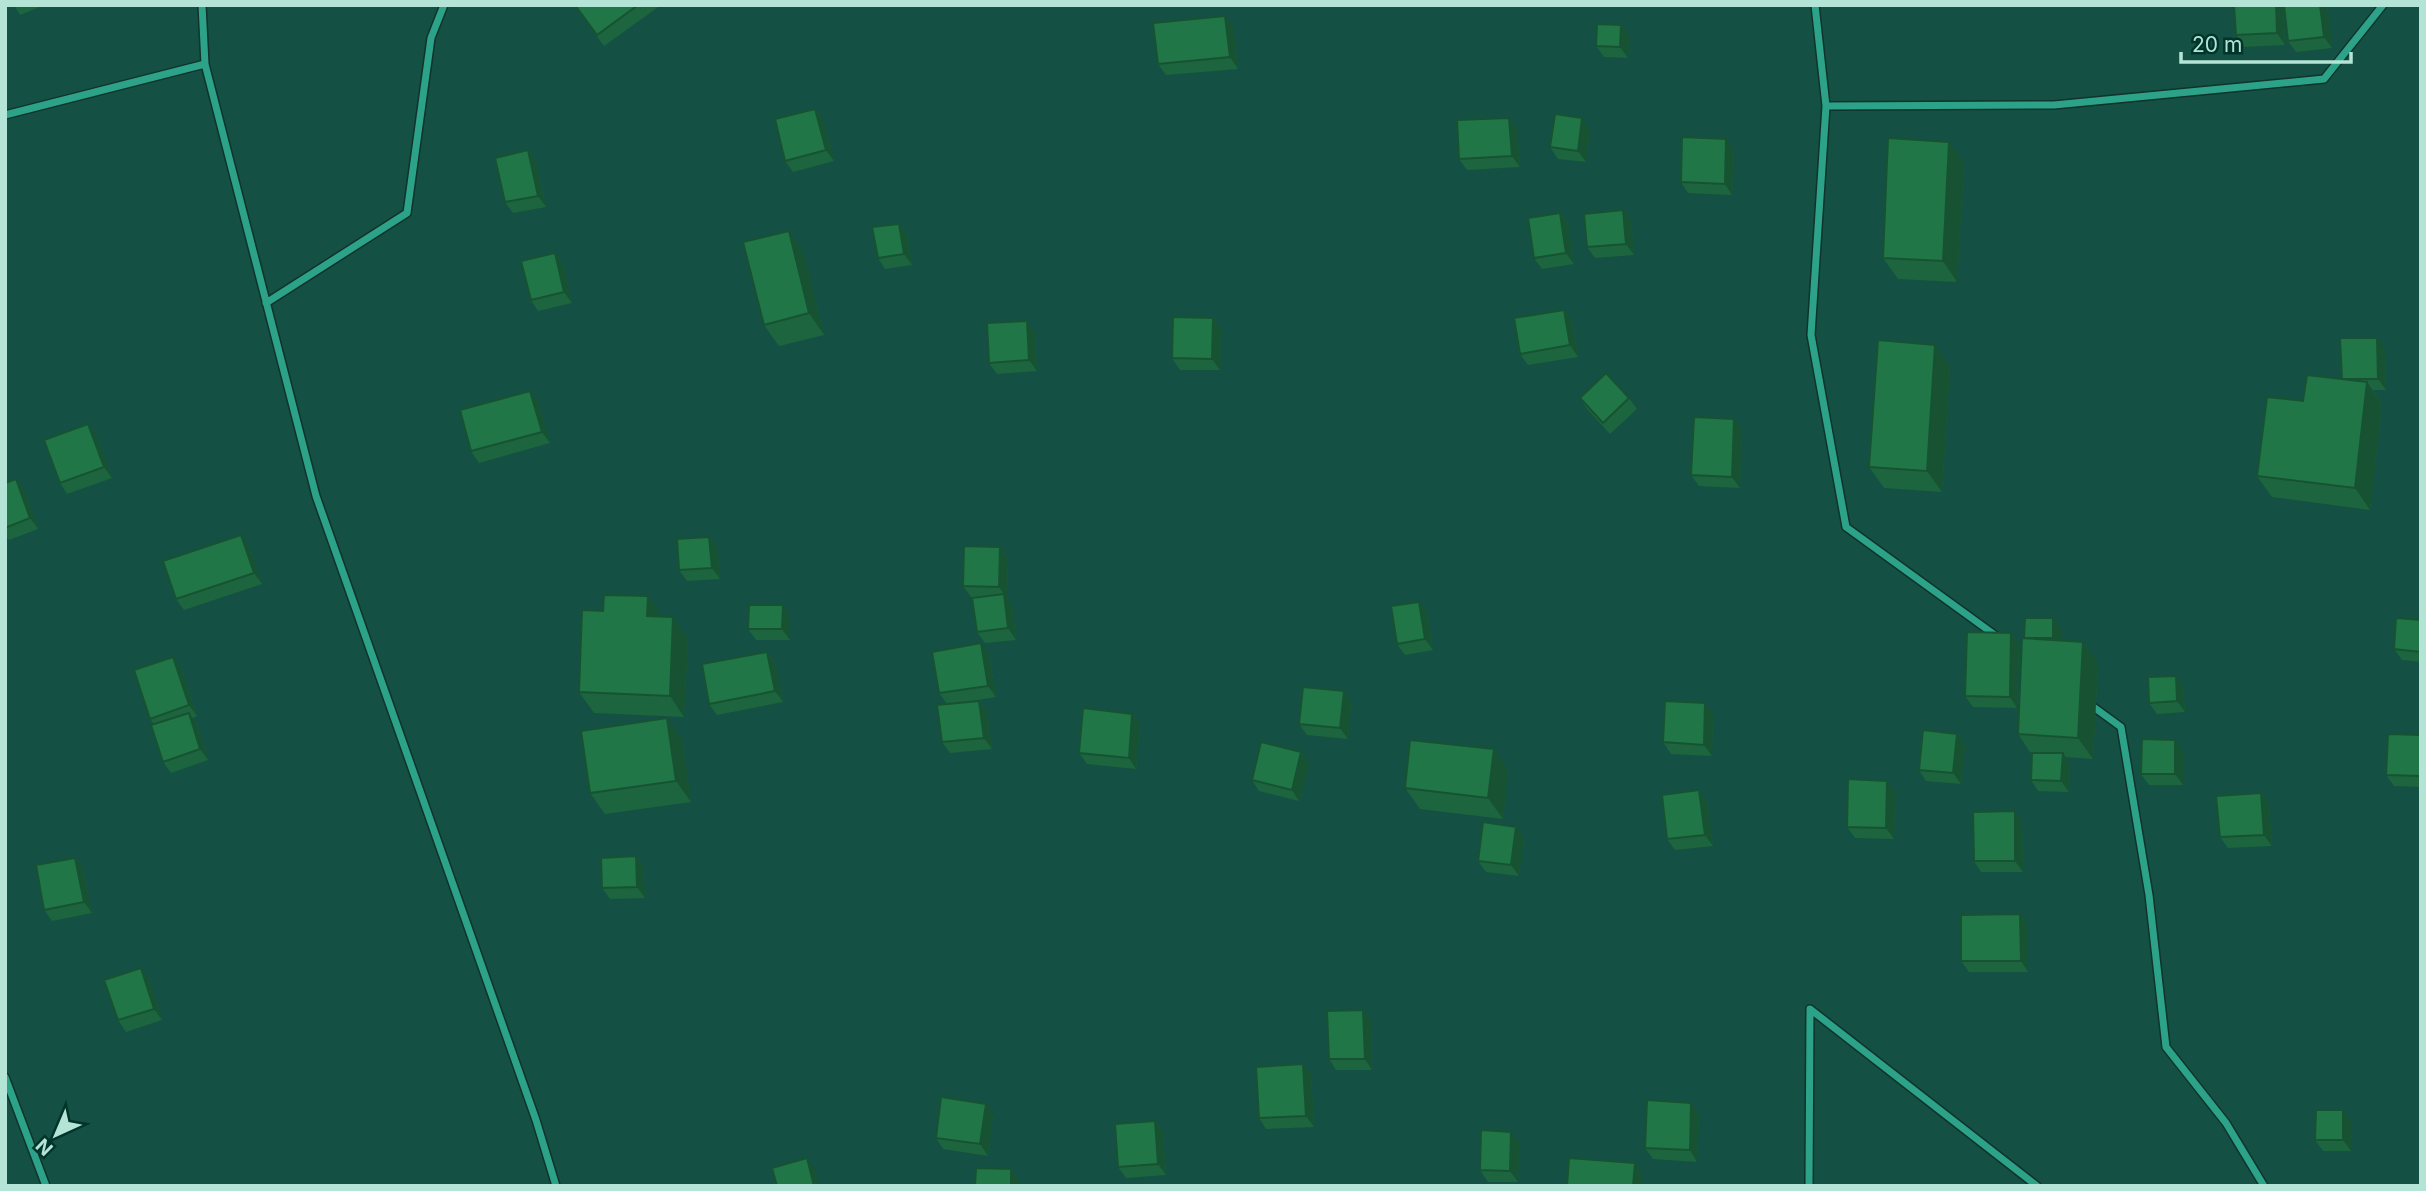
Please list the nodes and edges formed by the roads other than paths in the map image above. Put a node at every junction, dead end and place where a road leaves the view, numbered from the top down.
1 (202, 5) edge
2 (444, 5) edge
3 (1815, 5) edge
4 (2383, 5) edge
5 (205, 64) junction
6 (1826, 106) junction
7 (5, 115) edge
8 (266, 303) junction
9 (2011, 647) edge
10 (2077, 695) edge
11 (5, 1077) edge
12 (46, 1186) edge
13 (556, 1186) edge
14 (1809, 1186) edge
15 (2037, 1186) edge
16 (2264, 1186) edge

1 - 5 street
2 - 8 street
3 - 6 street
4 - 6 street
5 - 7 street
5 - 8 street
6 - 9 street
8 - 13 street
10 - 16 street
11 - 12 street
14 - 15 street

